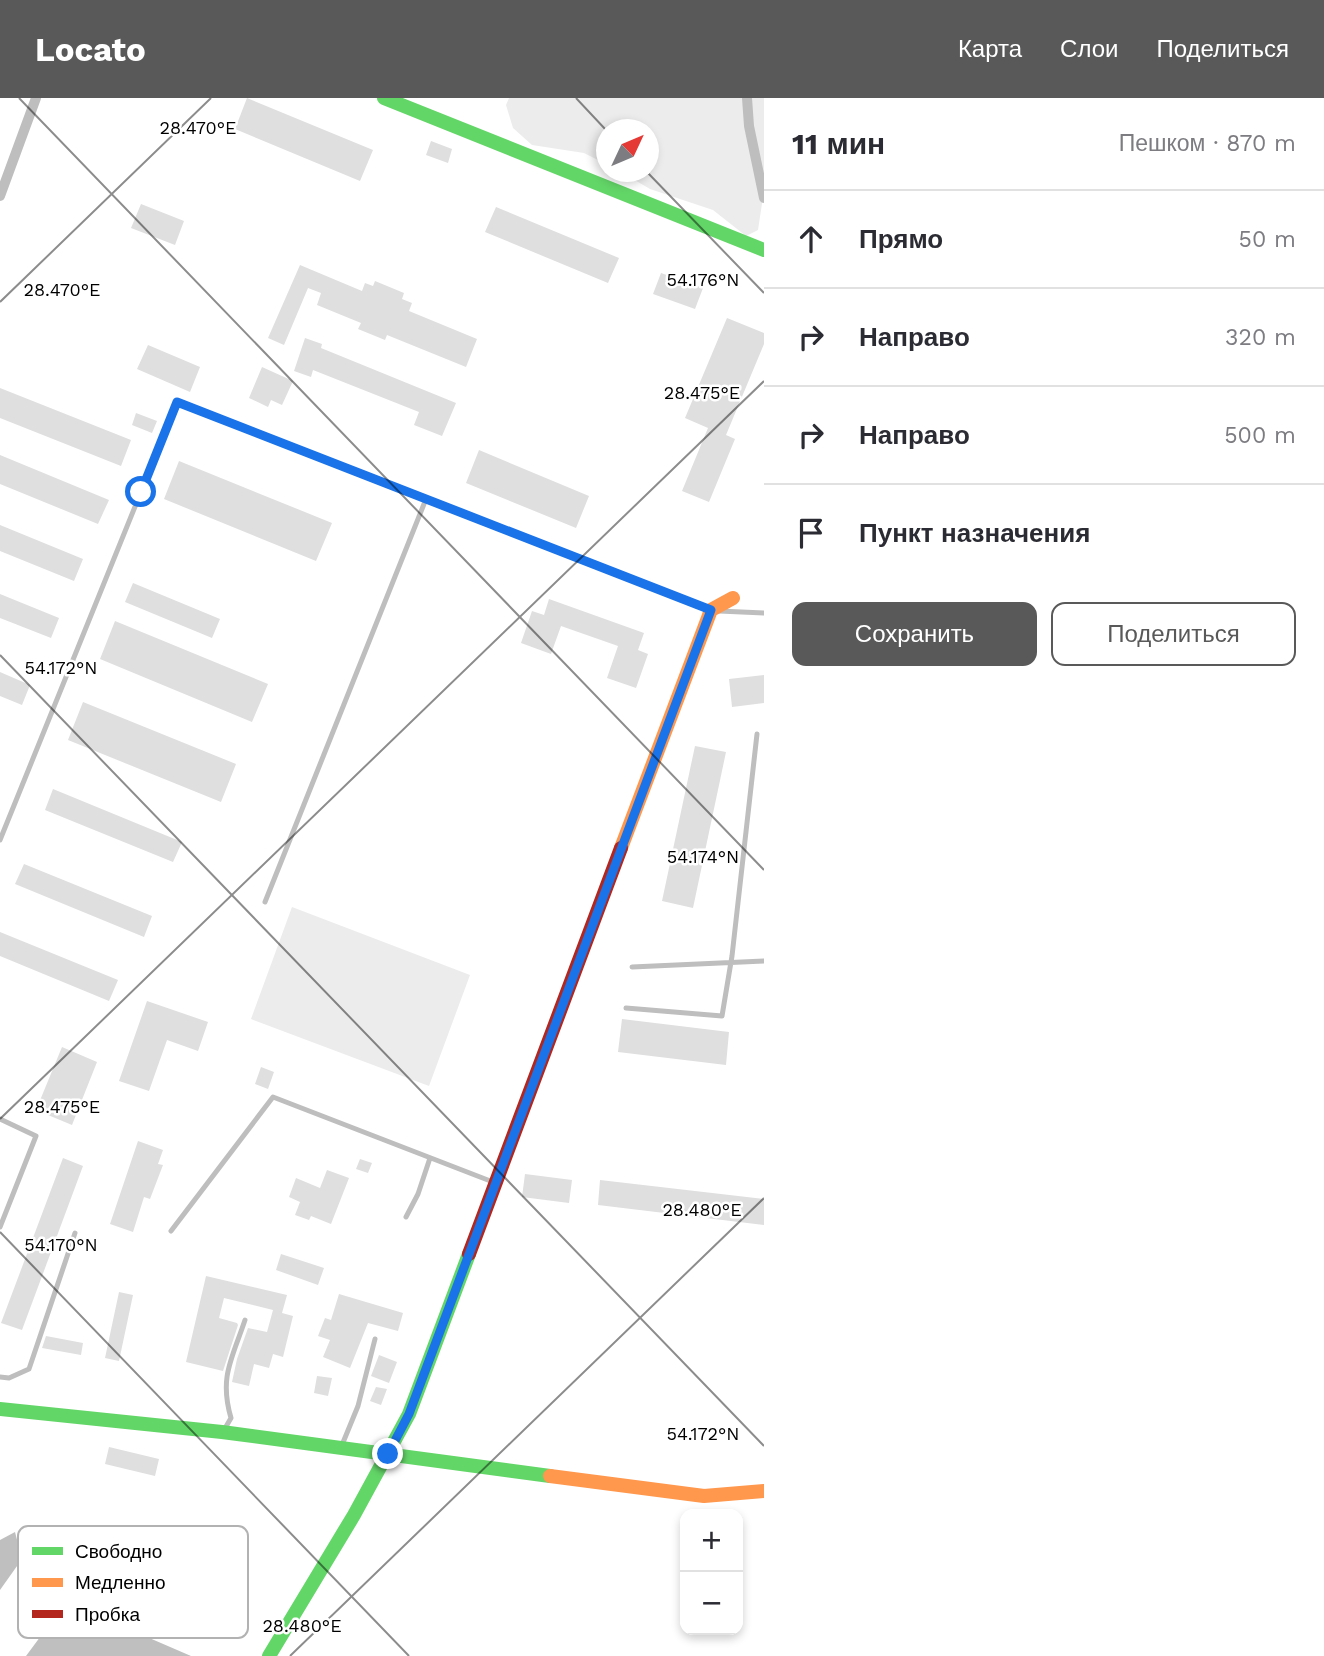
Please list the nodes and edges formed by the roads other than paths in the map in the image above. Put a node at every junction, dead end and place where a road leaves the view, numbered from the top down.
1 (36, 98) edge
2 (384, 98) edge
3 (747, 98) edge
4 (0, 196) edge
5 (764, 198) edge
6 (764, 250) edge
7 (426, 499) junction
8 (733, 598) dead end
9 (711, 610) junction
10 (764, 612) edge
11 (757, 734) dead end
12 (0, 840) edge
13 (265, 902) dead end
14 (764, 961) edge
15 (731, 962) junction
16 (632, 967) dead end
17 (626, 1008) dead end
18 (0, 1119) edge
19 (430, 1158) junction
20 (496, 1183) junction
21 (406, 1217) dead end
22 (0, 1227) edge
23 (171, 1231) dead end
24 (75, 1233) dead end
25 (245, 1320) dead end
26 (375, 1339) dead end
27 (0, 1377) edge
28 (0, 1409) edge
29 (222, 1432) junction
30 (341, 1448) junction
31 (388, 1454) junction
32 (764, 1491) edge
33 (269, 1656) edge

1 - 4 street
2 - 6 street
3 - 5 street
7 - 9 lane
7 - 12 lane
7 - 13 lane
8 - 9 street
9 - 10 lane
9 - 20 street
11 - 15 lane
14 - 15 lane
15 - 16 lane
15 - 17 lane
18 - 22 lane
19 - 20 lane
19 - 21 lane
19 - 23 lane
20 - 31 street
24 - 27 lane
25 - 29 lane
26 - 30 lane
28 - 29 street
29 - 30 street
30 - 31 street
31 - 32 street
31 - 33 street

